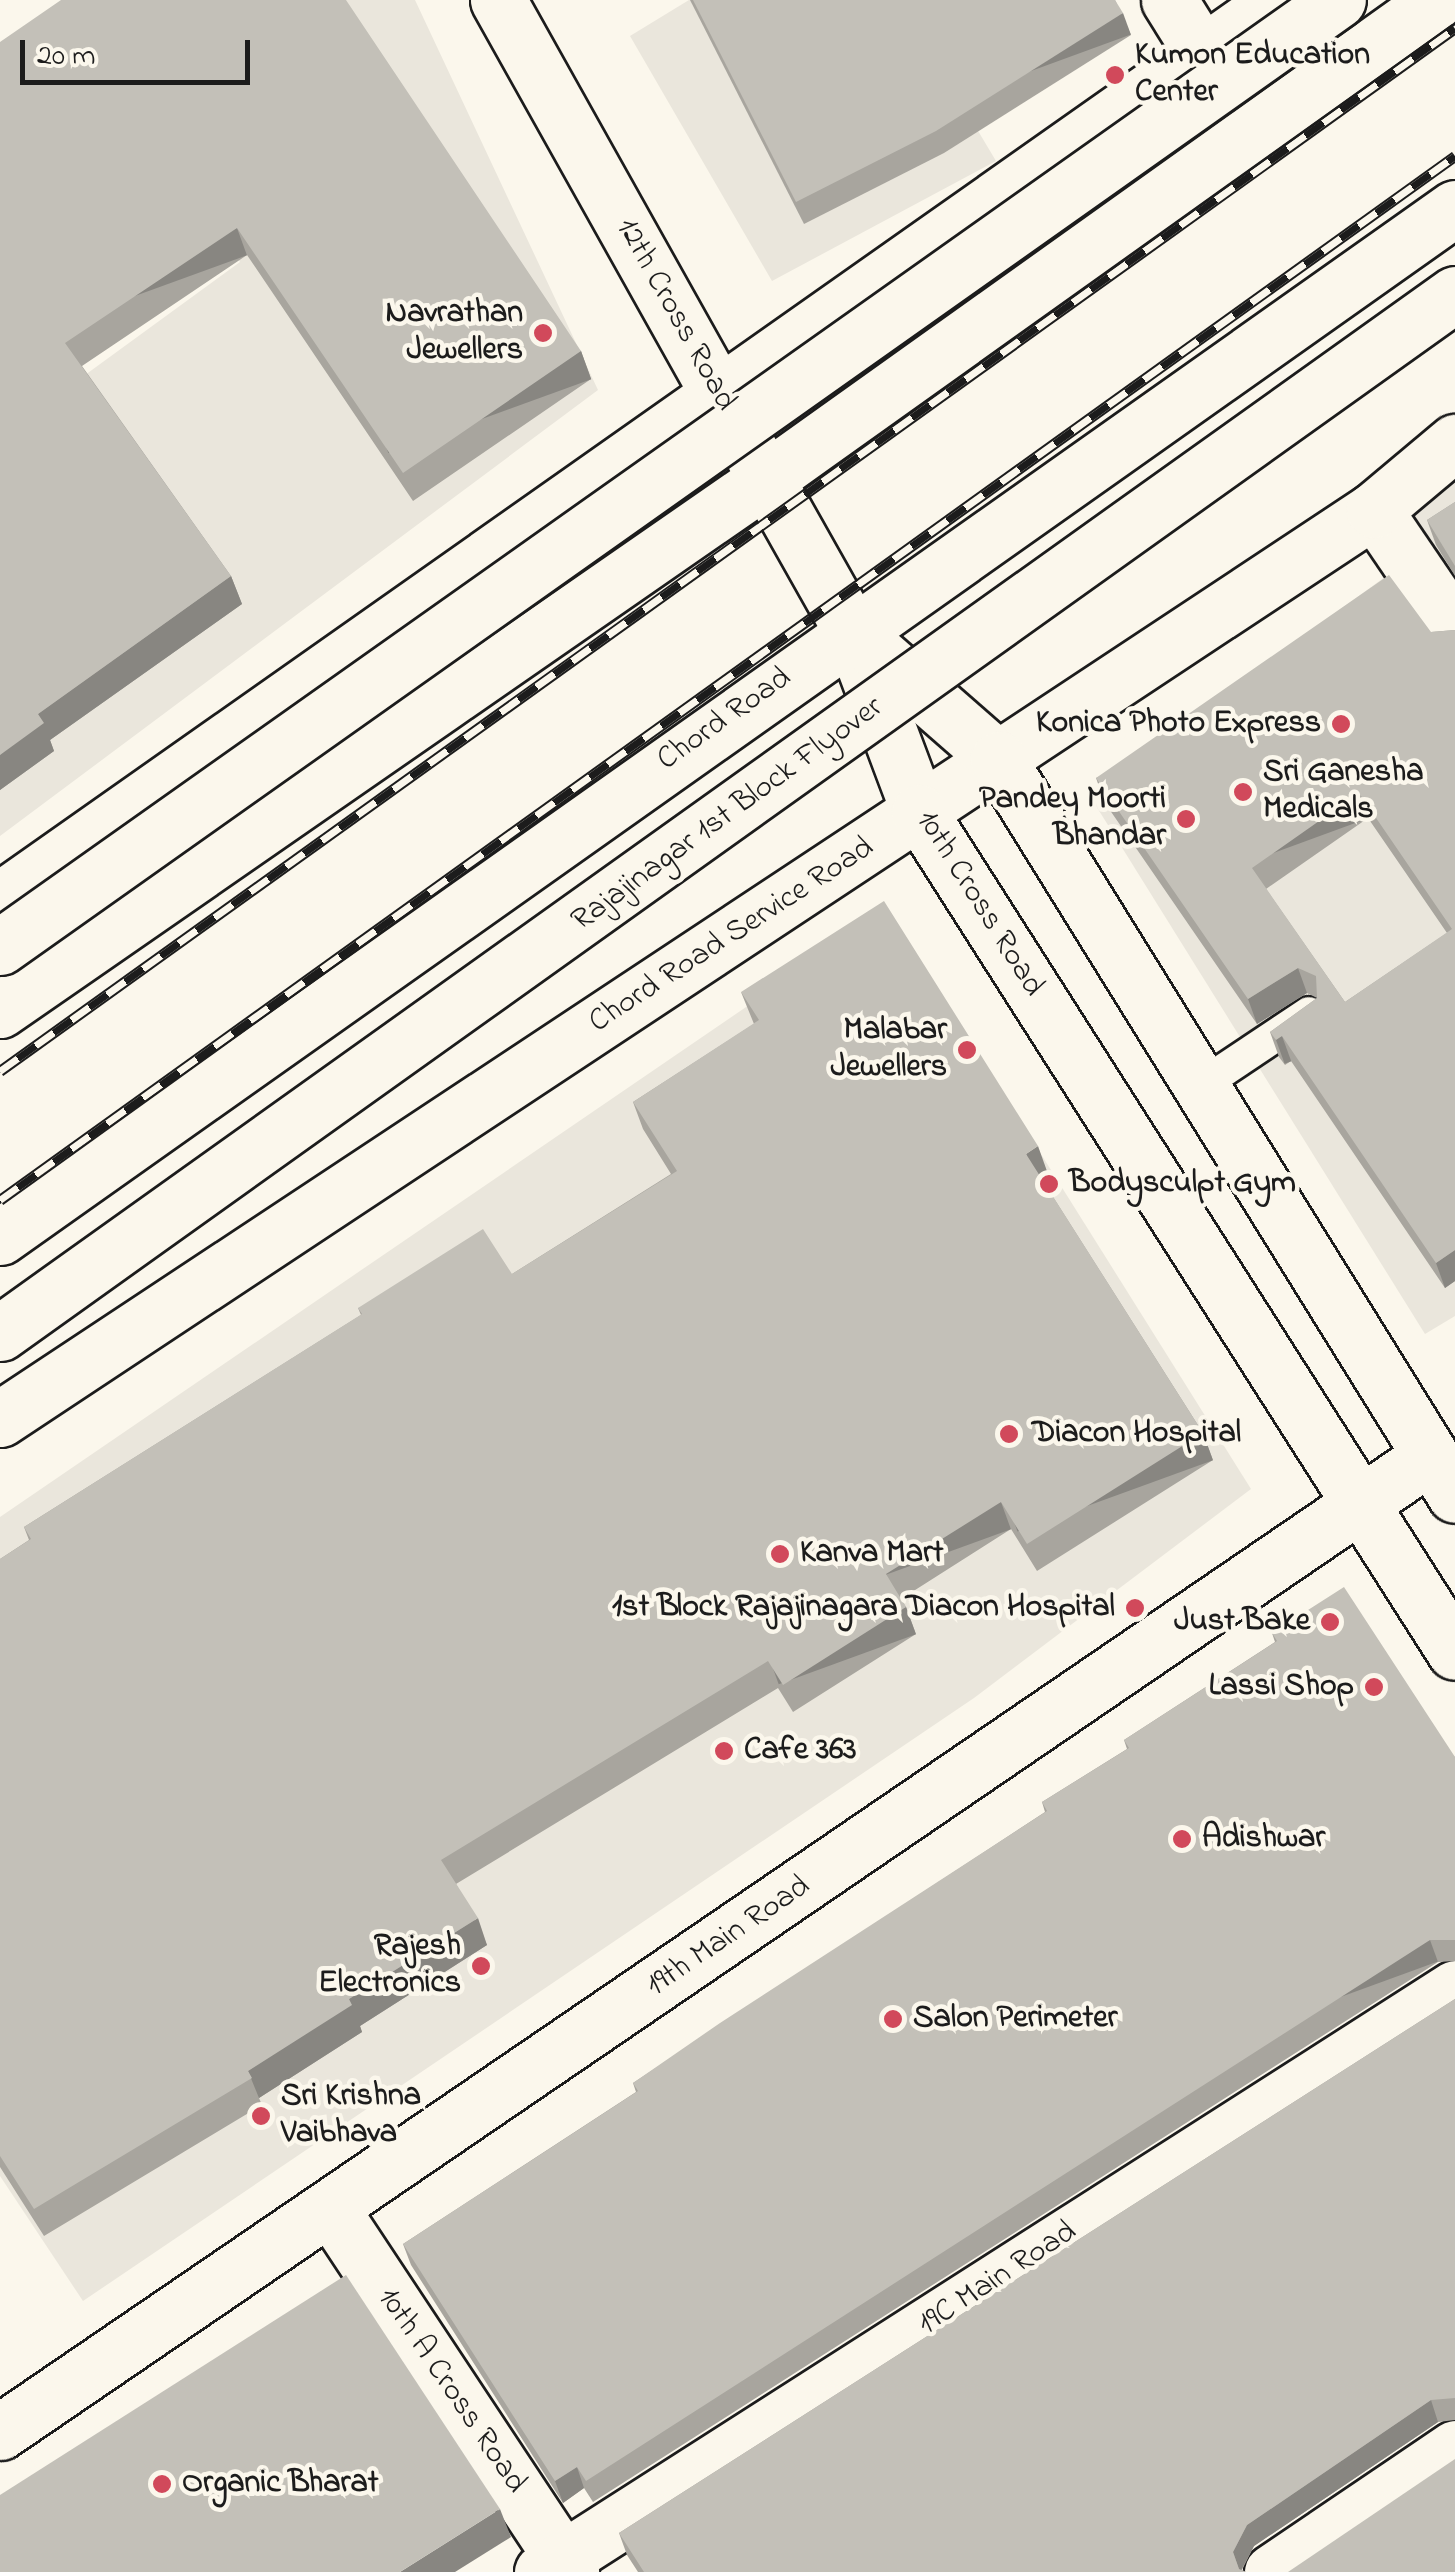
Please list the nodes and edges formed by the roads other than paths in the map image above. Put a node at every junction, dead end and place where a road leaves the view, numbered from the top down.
1 (498, 0) edge
2 (1169, 0) edge
3 (1278, 0) edge
4 (1338, 0) edge
5 (1437, 0) edge
6 (1202, 53) junction
7 (1455, 208) edge
8 (1455, 294) edge
9 (717, 390) junction
10 (1455, 442) edge
11 (766, 479) junction
12 (1374, 510) junction
13 (1455, 628) edge
14 (851, 630) junction
15 (998, 759) junction
16 (918, 812) junction
17 (0, 900) edge
18 (0, 947) edge
19 (0, 1010) edge
20 (1309, 1013) edge
21 (1200, 1086) junction
22 (0, 1237) edge
23 (0, 1333) edge
24 (0, 1419) edge
25 (1447, 1463) edge
26 (1362, 1502) junction
27 (1455, 1652) edge
28 (1455, 1988) edge
29 (331, 2210) junction
30 (0, 2432) edge
31 (1455, 2448) edge
32 (558, 2567) edge
33 (1272, 2572) edge

1 - 9 main road, 12th Cross Road
2 - 6 main road
3 - 6 main road
4 - 18 main road, bridge
5 - 11 main road
6 - 9 main road
7 - 14 main road, Chord Road
8 - 23 main road, Rajajinagar 1st Block Flyover, bridge
9 - 11 main road, 12th Cross Road
9 - 17 main road
10 - 12 main road, Chord Road Service Road
11 - 14 main road, 12th Cross Road
11 - 19 main road
12 - 13 main road
12 - 15 main road, Chord Road Service Road
14 - 15 main road
14 - 16 main road, 10th Cross Road
14 - 22 main road, Chord Road
15 - 16 main road, Chord Road Service Road
15 - 21 main road
16 - 24 main road, Chord Road Service Road
16 - 26 main road, 10th Cross Road
20 - 21 lane
21 - 25 main road
25 - 26 main road, 19th Main Road
26 - 27 main road, 10th Cross Road
26 - 29 main road, 19th Main Road
28 - 32 main road, 19C Main Road
29 - 30 main road, 19th Main Road
29 - 32 main road, 10th A Cross Road
31 - 33 main road

